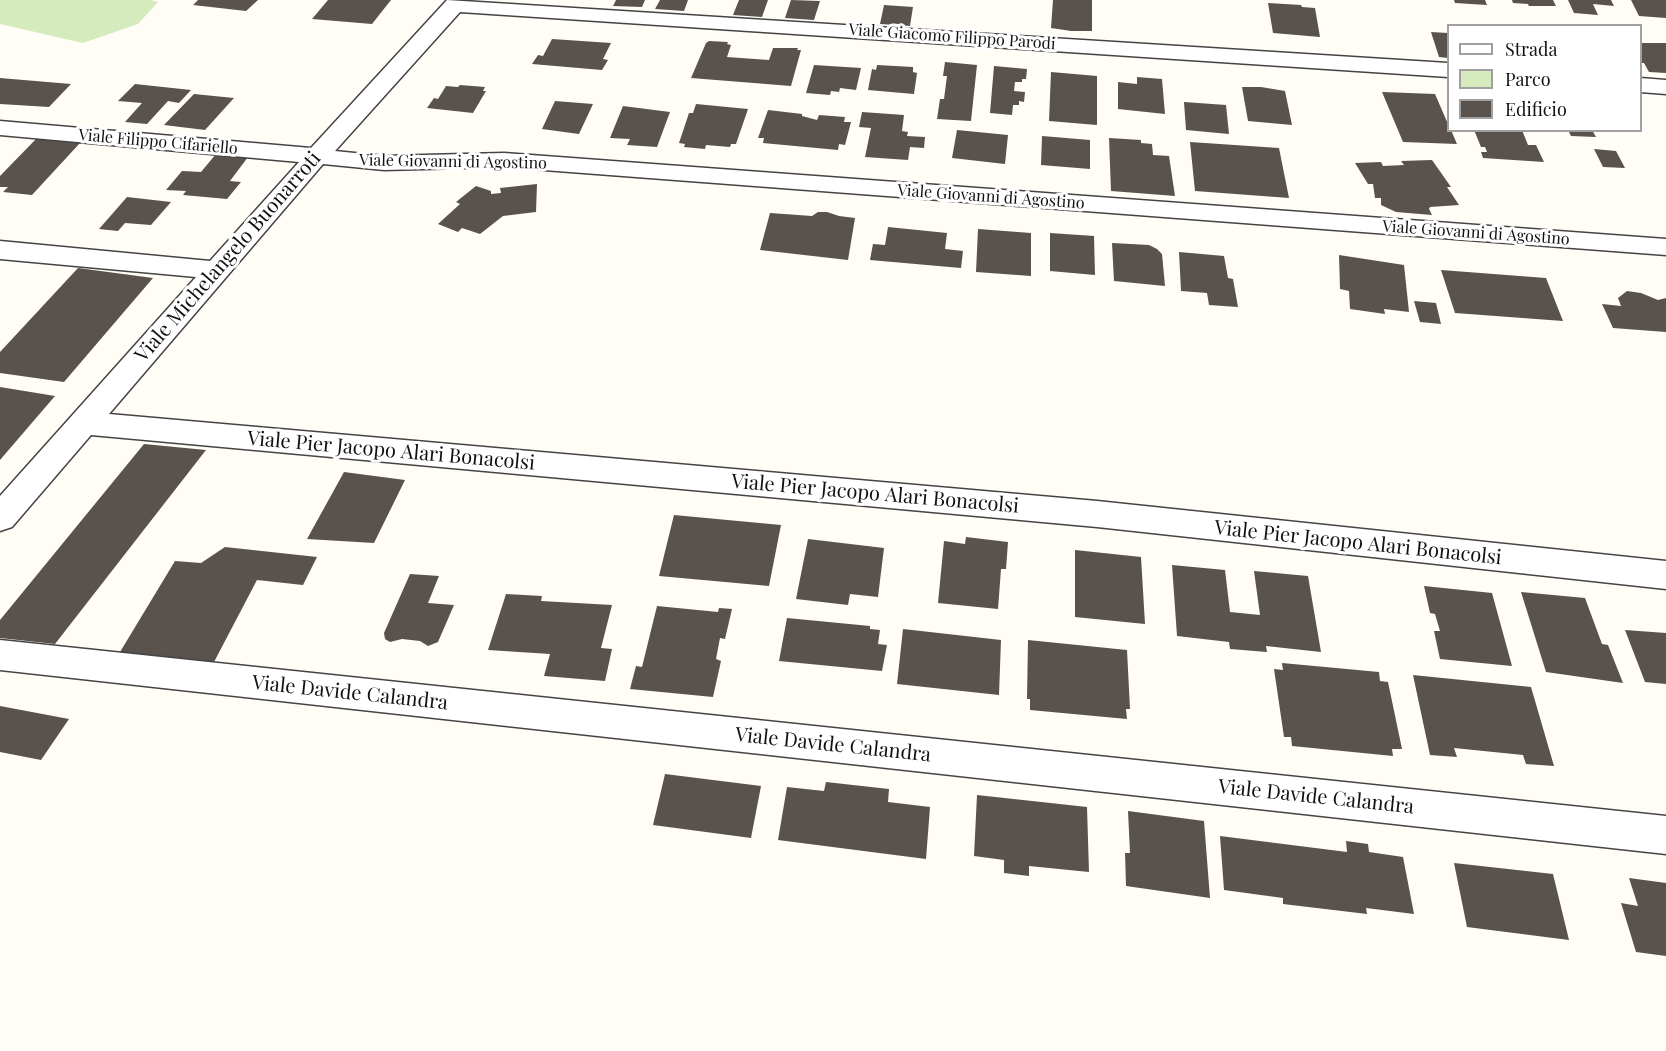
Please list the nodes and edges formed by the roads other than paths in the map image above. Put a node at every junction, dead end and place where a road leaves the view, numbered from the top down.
1 (457, 3) edge
2 (1447, 70) edge
3 (1642, 85) edge
4 (1666, 87) edge
5 (0, 128) edge
6 (316, 156) junction
7 (1666, 247) edge
8 (0, 250) edge
9 (216, 270) junction
10 (82, 423) junction
11 (5, 506) edge
12 (1666, 575) edge
13 (0, 655) edge
14 (1666, 835) edge

1 - 2 street, Viale Giacomo Filippo Parodi
1 - 6 street, Viale Michelangelo Buonarroti
3 - 4 street
5 - 6 street, Viale Filippo Cifariello
6 - 7 street, Viale Giovanni di Agostino
6 - 9 street, Viale Michelangelo Buonarroti
8 - 9 street
9 - 10 street, Viale Michelangelo Buonarroti
10 - 11 street, Viale Michelangelo Buonarroti
10 - 12 street, Viale Pier Jacopo Alari Bonacolsi
13 - 14 street, Viale Davide Calandra

